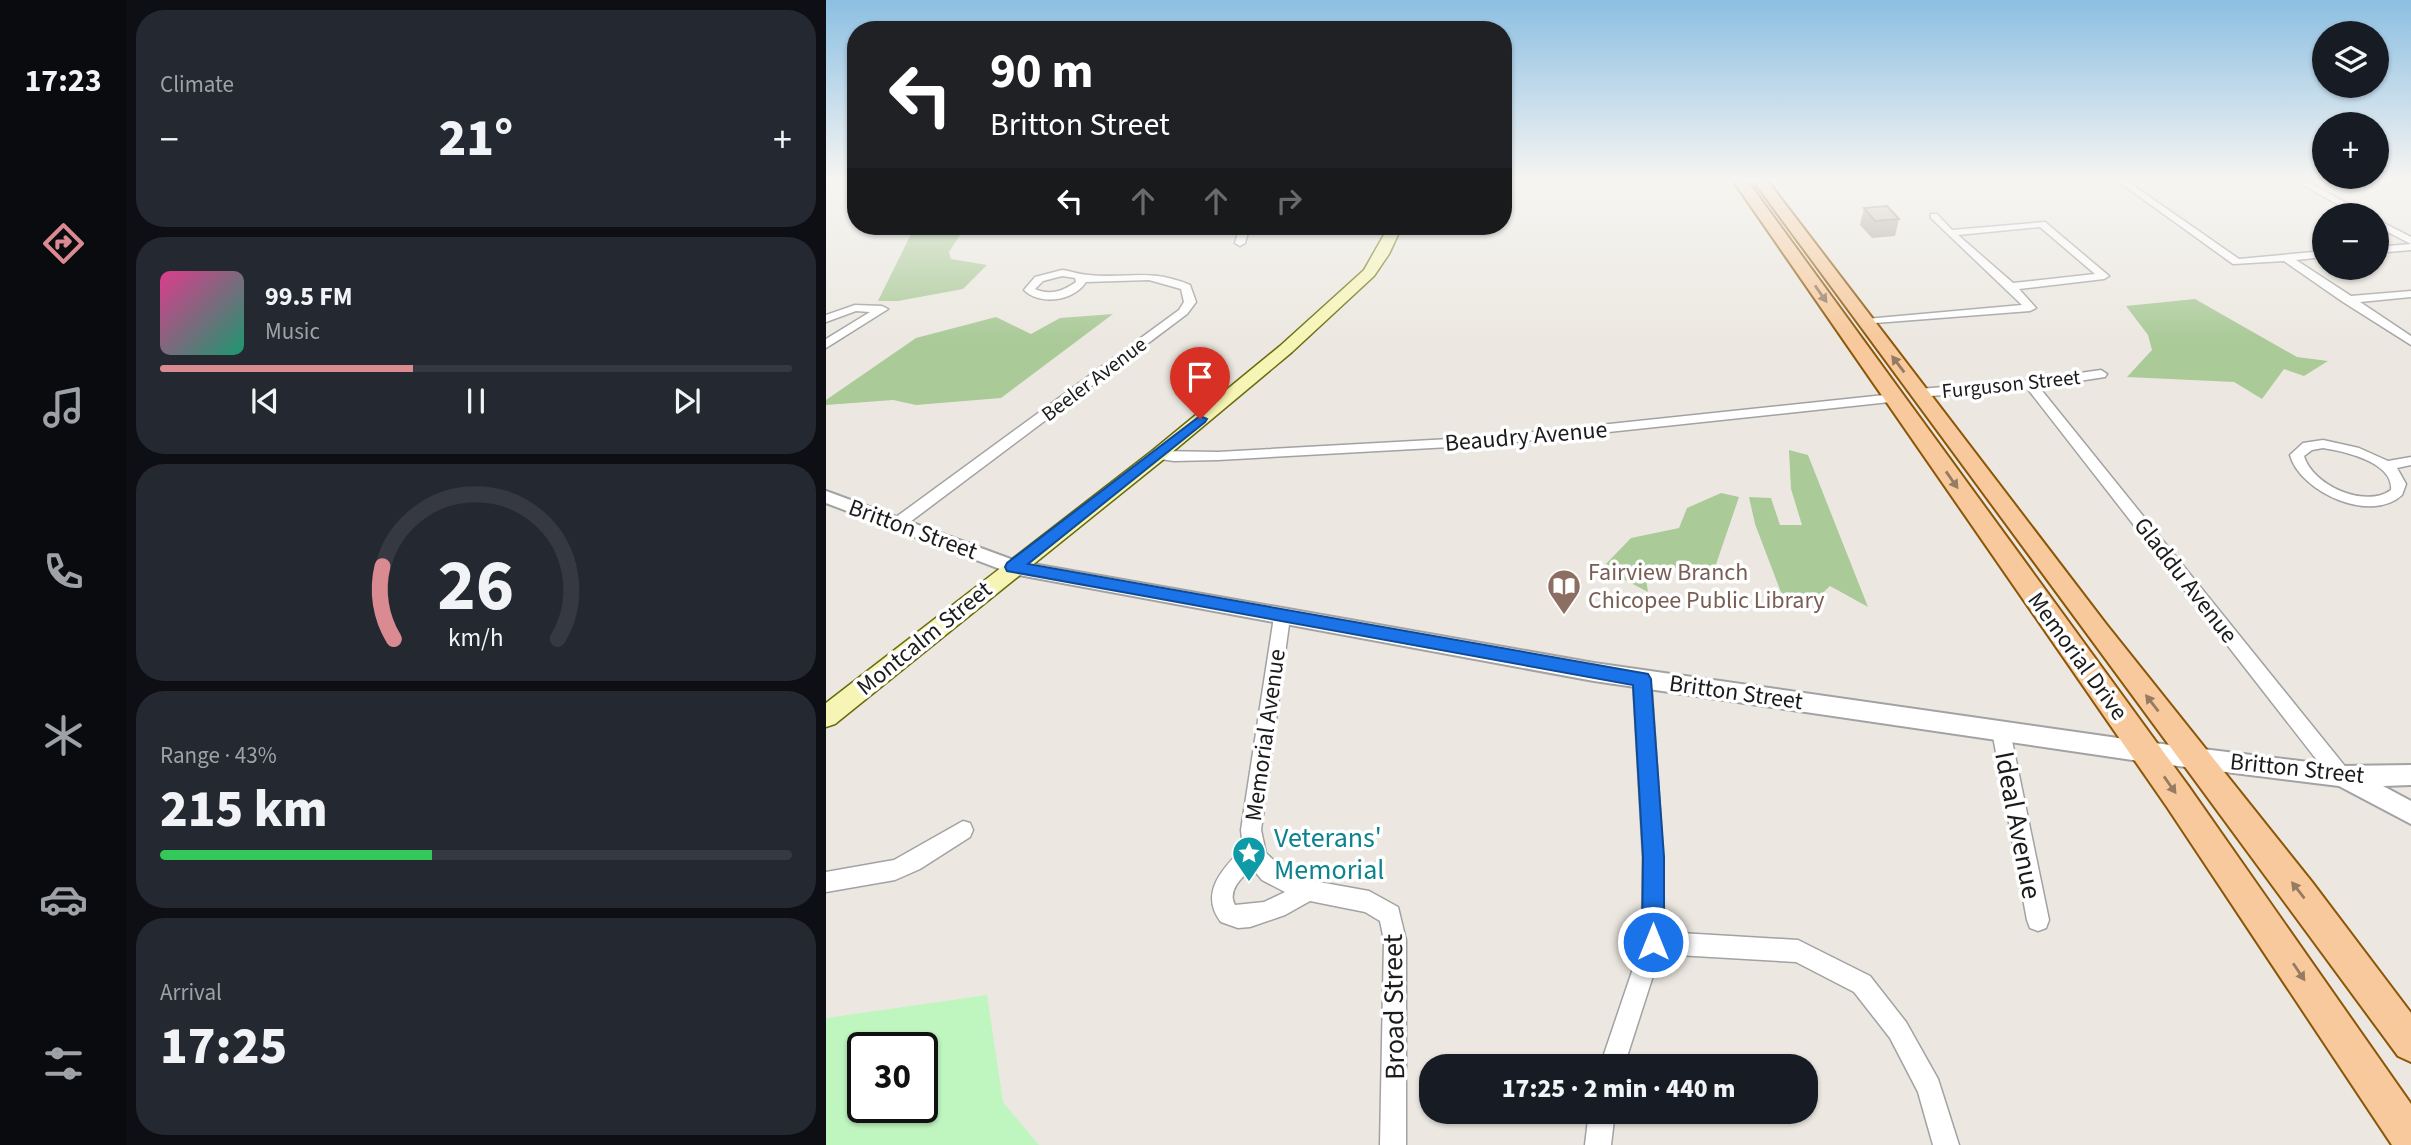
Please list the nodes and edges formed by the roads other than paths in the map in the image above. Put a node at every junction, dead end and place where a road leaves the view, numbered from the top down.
1 (1780, 232) edge
2 (1799, 232) edge
3 (1956, 232) edge
4 (2052, 232) edge
5 (2195, 232) edge
6 (2395, 232) edge
7 (1950, 233) joint
8 (1242, 235) edge
9 (1390, 235) edge
10 (2411, 241) edge
11 (1240, 243) dead end
12 (2411, 247) edge
13 (2389, 249) edge
14 (2312, 255) edge
15 (2285, 257) junction
16 (1082, 279) dead end
17 (2011, 287) junction
18 (2411, 294) edge
19 (2347, 300) junction
20 (826, 319) edge
21 (1866, 321) junction
22 (827, 341) edge
23 (2411, 341) edge
24 (2101, 374) dead end
25 (2031, 384) junction
26 (1907, 396) junction
27 (1158, 455) junction
28 (2411, 461) edge
29 (2386, 466) junction
30 (826, 497) edge
31 (897, 524) junction
32 (1013, 567) junction
33 (1282, 617) junction
34 (1642, 679) junction
35 (826, 717) edge
36 (2001, 731) junction
37 (2146, 752) junction
38 (2194, 757) junction
39 (2411, 775) edge
40 (2341, 776) junction
41 (2411, 813) edge
42 (963, 830) dead end
43 (1254, 852) junction
44 (826, 882) edge
45 (1308, 890) junction
46 (2038, 920) dead end
47 (1653, 942) junction
48 (2411, 1043) edge
49 (1616, 1054) edge
50 (1600, 1124) edge
51 (2411, 1138) edge
52 (1393, 1145) edge
53 (1598, 1145) edge
54 (1946, 1145) edge

1 -> 26 main road, Memorial Drive
2 - 21 main road, Memorial Drive
3 - 7 street
4 - 17 street
5 - 15 street
6 - 10 street
7 - 17 street
8 - 11 street
9 - 27 main road, Montcalm Street
12 - 13 street
14 - 15 street
15 - 19 street
16 - 31 street, Beeler Avenue
17 - 21 street
18 - 19 street
19 - 23 street
20 - 22 street
26 -> 21 main road, Memorial Drive
24 - 25 street, Furguson Street
25 - 26 street, Furguson Street
25 - 40 street, Gladdu Avenue
26 - 27 street, Beaudry Avenue
26 -> 37 main road, Memorial Drive
38 -> 26 main road, Memorial Drive
27 - 32 main road, Montcalm Street
28 - 29 street
29 - 29 street
30 - 31 street, Britton Street
31 - 32 street, Britton Street
32 - 33 street, Britton Street
32 - 35 main road, Montcalm Street
33 - 34 street, Britton Street
33 - 43 street, Memorial Avenue
34 - 36 street, Britton Street
34 - 47 street
36 - 37 street, Britton Street
36 - 46 street, Ideal Avenue
37 - 38 street, Britton Street
37 -> 51 main road, Memorial Drive
38 - 40 street, Britton Street
48 -> 38 main road, Memorial Drive
39 - 40 street, Britton Street
40 - 41 street
42 - 44 street
43 - 45 street, Memorial Avenue
43 - 45 street, Memorial Avenue
45 - 52 street, Broad Street
47 - 49 street
47 - 54 street
50 - 53 street

